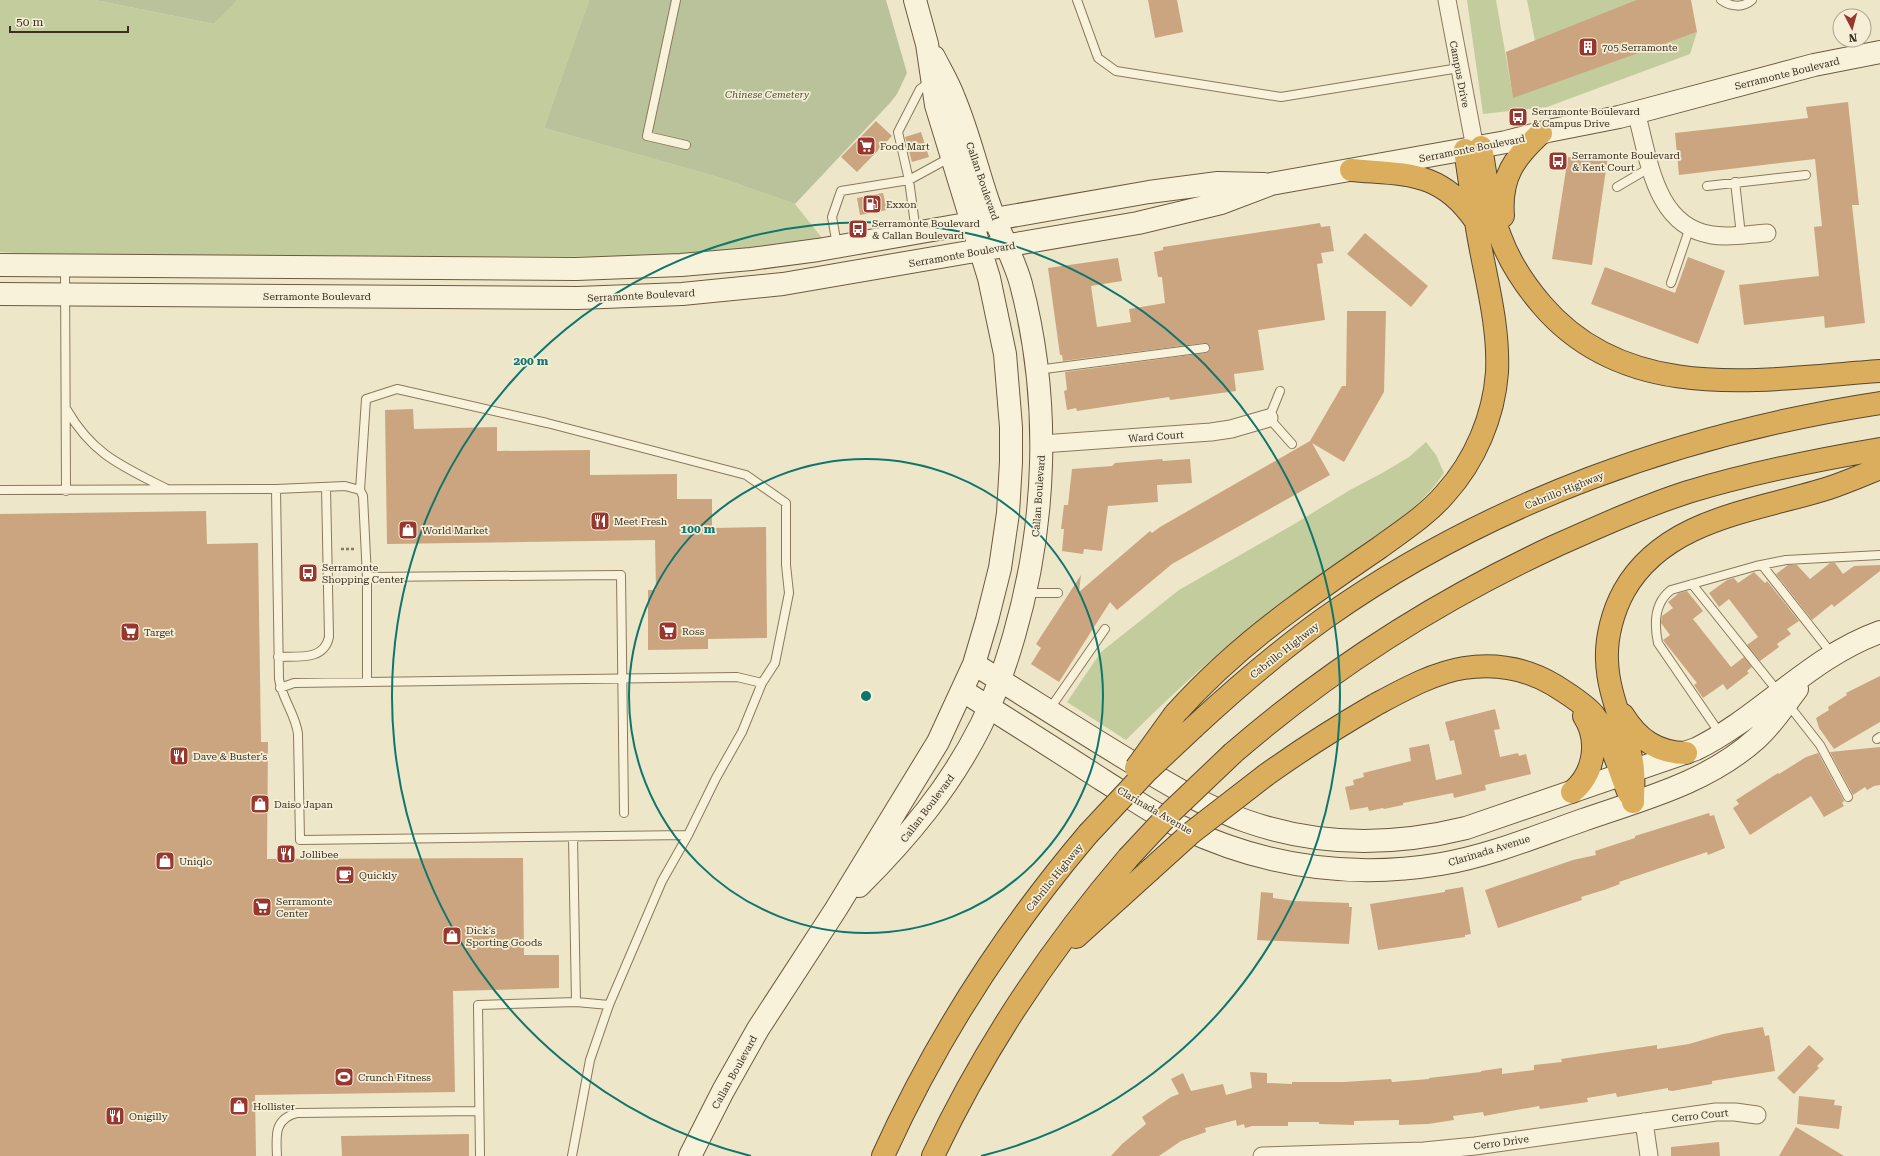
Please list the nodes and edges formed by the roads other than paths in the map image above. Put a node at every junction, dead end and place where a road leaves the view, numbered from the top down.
1 (676, 0) edge
2 (915, 0) edge
3 (1077, 0) edge
4 (1447, 0) edge
5 (1721, 0) edge
6 (1752, 0) edge
7 (927, 44) junction
8 (1880, 52) edge
9 (1459, 68) junction
10 (932, 81) junction
11 (1636, 112) junction
12 (1541, 133) junction
13 (686, 145) dead end
14 (1474, 148) junction
15 (952, 157) junction
16 (1651, 168) junction
17 (1351, 170) junction
18 (1806, 175) dead end
19 (909, 180) junction
20 (1735, 182) junction
21 (1271, 184) junction
22 (1707, 186) dead end
23 (1617, 187) dead end
24 (995, 219) junction
25 (1476, 222) junction
26 (972, 223) junction
27 (1690, 227) junction
28 (916, 233) junction
29 (1768, 233) dead end
30 (1741, 235) junction
31 (1008, 246) junction
32 (838, 247) junction
33 (981, 251) junction
34 (0, 265) edge
35 (66, 266) junction
36 (1524, 282) junction
37 (1671, 282) dead end
38 (0, 294) edge
39 (66, 294) junction
40 (1205, 348) dead end
41 (1036, 370) junction
42 (1880, 371) edge
43 (1280, 391) dead end
44 (1880, 403) edge
45 (66, 409) junction
46 (1269, 418) junction
47 (1042, 444) junction
48 (1292, 444) dead end
49 (1880, 449) edge
50 (1880, 468) edge
51 (326, 487) junction
52 (276, 489) junction
53 (0, 490) edge
54 (169, 490) junction
55 (360, 490) junction
56 (66, 491) junction
57 (1880, 555) edge
58 (1762, 565) junction
59 (367, 577) junction
60 (1692, 584) junction
61 (1025, 593) junction
62 (1058, 593) dead end
63 (1105, 629) dead end
64 (1880, 632) edge
65 (1832, 655) junction
66 (278, 657) junction
67 (974, 664) junction
68 (1608, 677) junction
69 (622, 679) junction
70 (1000, 680) junction
71 (368, 682) junction
72 (762, 683) junction
73 (1556, 686) junction
74 (280, 688) junction
75 (963, 691) junction
76 (1783, 698) junction
77 (989, 707) junction
78 (1049, 711) junction
79 (1722, 735) junction
80 (1686, 753) junction
81 (1627, 773) junction
82 (1572, 792) junction
83 (1848, 797) dead end
84 (1633, 802) junction
85 (624, 813) dead end
86 (1088, 834) junction
87 (688, 836) junction
88 (573, 837) junction
89 (836, 909) junction
90 (1047, 961) junction
91 (576, 1002) junction
92 (609, 1005) junction
93 (479, 1111) junction
94 (1757, 1115) dead end
95 (1644, 1122) junction
96 (276, 1156) edge
97 (480, 1156) edge
98 (572, 1156) edge
99 (690, 1156) edge
100 (883, 1156) edge
101 (933, 1156) edge
102 (1262, 1156) edge
103 (1649, 1156) edge

1 - 13 lane
2 - 7 main road, Callan Boulevard
3 - 9 lane
4 - 9 street, Campus Drive
5 - 6 lane
7 - 10 main road, Callan Boulevard
7 - 24 main road, Callan Boulevard
8 - 11 main road, Serramonte Boulevard
9 - 14 street, Campus Drive
10 - 15 main road, Callan Boulevard
10 - 19 lane
11 - 12 main road, Serramonte Boulevard
11 - 16 street
12 - 14 main road, Serramonte Boulevard
12 - 36 highway
14 - 17 main road, Serramonte Boulevard
14 - 25 highway
14 - 36 highway
15 - 19 lane
15 - 26 main road, Callan Boulevard
16 - 23 lane
16 - 27 street
17 - 21 main road, Serramonte Boulevard
17 - 25 highway
18 - 20 lane
19 - 28 lane
19 - 32 lane
20 - 22 lane
20 - 30 lane
21 - 24 main road, Serramonte Boulevard
21 - 31 main road, Serramonte Boulevard
24 - 26 main road, Serramonte Boulevard
24 - 31 main road, Callan Boulevard
25 - 86 highway, bridge
26 - 28 main road, Serramonte Boulevard
26 - 33 main road, Callan Boulevard
27 - 30 street
27 - 37 lane
28 - 32 main road, Serramonte Boulevard
29 - 30 street
31 - 33 main road, Serramonte Boulevard
31 - 41 main road, Callan Boulevard
32 - 35 main road, Serramonte Boulevard
33 - 39 main road, Serramonte Boulevard
33 - 67 main road, Callan Boulevard
34 - 35 main road, Serramonte Boulevard
35 - 39 lane
36 - 42 highway
38 - 39 main road, Serramonte Boulevard
39 - 45 lane
40 - 41 lane
41 - 47 main road, Callan Boulevard
43 - 46 lane
44 - 86 highway, Cabrillo Highway, bridge
45 - 54 lane
45 - 56 lane
46 - 47 street, Ward Court
46 - 48 lane
47 - 61 main road, Callan Boulevard
49 - 90 highway, bridge
50 - 68 highway
51 - 52 lane
51 - 55 lane
51 - 66 lane
52 - 54 lane
52 - 66 lane
53 - 56 lane
54 - 56 lane
55 - 59 lane
55 - 72 lane
57 - 58 lane
58 - 60 lane
58 - 65 lane
59 - 69 lane
59 - 71 lane
60 - 76 lane
60 - 79 lane
61 - 62 lane
61 - 70 main road, Callan Boulevard
63 - 78 lane
64 - 65 main road, Clarinada Avenue
65 - 76 main road, Clarinada Avenue
66 - 74 lane
67 - 70 main road, Clarinada Avenue
67 - 75 main road, Callan Boulevard
68 - 80 highway
68 - 81 highway
69 - 71 lane
69 - 72 lane
69 - 85 lane
70 - 77 main road, Callan Boulevard
70 - 78 main road, Clarinada Avenue
71 - 74 lane
72 - 87 lane
73 - 81 highway
73 - 82 highway
73 - 90 highway, bridge
74 - 88 lane
75 - 77 main road, Clarinada Avenue
75 - 89 main road, Callan Boulevard
76 - 79 main road, Clarinada Avenue
76 - 83 lane
76 - 84 main road, Clarinada Avenue
77 - 84 main road, Clarinada Avenue
77 - 89 main road, Callan Boulevard
78 - 82 main road, Clarinada Avenue
79 - 80 main road, Clarinada Avenue
80 - 81 main road, Clarinada Avenue
81 - 82 main road, Clarinada Avenue
81 - 84 highway
86 - 100 highway, Cabrillo Highway
87 - 88 lane
87 - 92 lane
88 - 91 lane
89 - 99 main road, Callan Boulevard
90 - 101 highway
91 - 92 lane
91 - 93 lane
92 - 98 lane
93 - 96 lane
93 - 97 lane
94 - 95 street, Cerro Court
95 - 102 street, Cerro Drive
95 - 103 street

